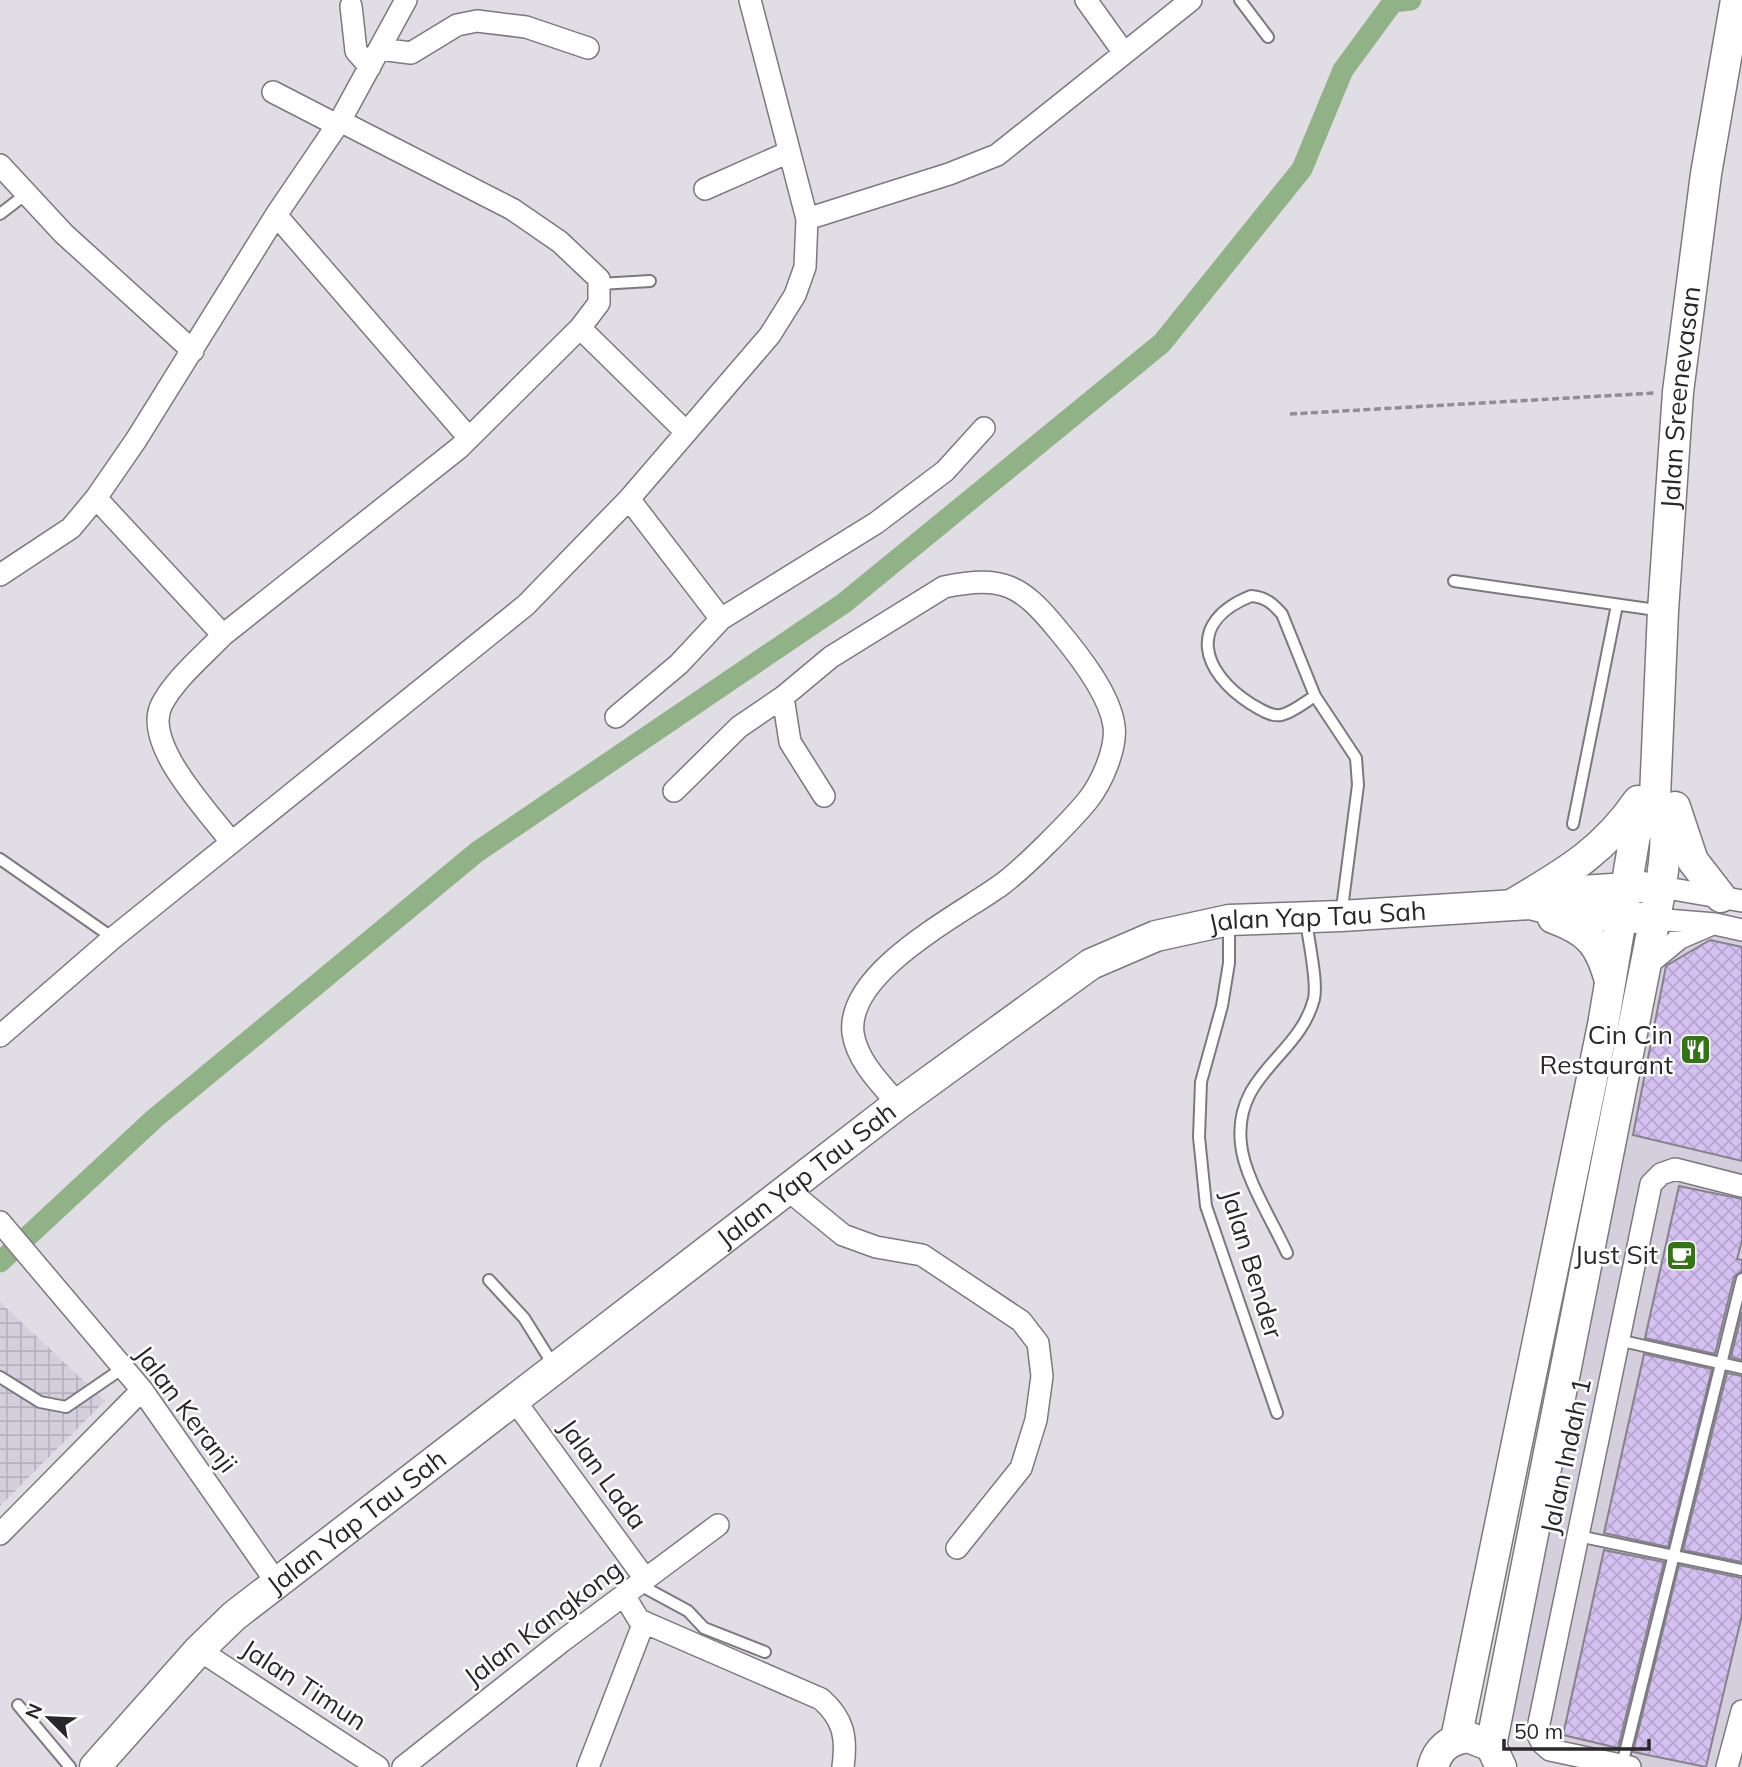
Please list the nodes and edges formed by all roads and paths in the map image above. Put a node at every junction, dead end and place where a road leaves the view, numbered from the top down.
1 (406, 0) edge
2 (750, 0) edge
3 (1086, 0) edge
4 (1191, 0) edge
5 (1240, 0) edge
6 (1736, 0) edge
7 (351, 6) dead end
8 (1268, 37) dead end
9 (588, 48) dead end
10 (1124, 53) junction
11 (375, 58) junction
12 (273, 92) dead end
13 (339, 123) junction
14 (789, 152) junction
15 (0, 165) edge
16 (705, 189) dead end
17 (26, 194) junction
18 (0, 214) edge
19 (276, 215) junction
20 (807, 219) junction
21 (650, 281) dead end
22 (600, 284) junction
23 (580, 328) junction
24 (193, 351) junction
25 (1678, 392) junction
26 (1290, 414) dead end
27 (984, 428) dead end
28 (686, 432) junction
29 (469, 438) junction
30 (96, 498) junction
31 (629, 499) junction
32 (0, 575) edge
33 (1454, 582) dead end
34 (1618, 605) junction
35 (1662, 611) junction
36 (721, 619) junction
37 (223, 635) junction
38 (1315, 696) junction
39 (783, 697) junction
40 (616, 717) dead end
41 (1657, 761) junction
42 (674, 791) dead end
43 (824, 796) dead end
44 (1655, 797) junction
45 (1573, 824) dead end
46 (232, 842) junction
47 (0, 859) edge
48 (1626, 886) junction
49 (1661, 887) junction
50 (1522, 904) junction
51 (1726, 907) edge
52 (1305, 916) junction
53 (1341, 916) junction
54 (1621, 918) junction
55 (1229, 919) junction
56 (1654, 919) junction
57 (1742, 930) edge
58 (113, 938) junction
59 (1646, 966) junction
60 (1611, 984) junction
61 (0, 1036) edge
62 (898, 1104) junction
63 (1742, 1186) edge
64 (788, 1190) junction
65 (1, 1224) edge
66 (1287, 1253) dead end
67 (1742, 1279) edge
68 (489, 1280) dead end
69 (1618, 1340) junction
70 (1721, 1363) junction
71 (123, 1368) junction
72 (1742, 1368) edge
73 (556, 1369) junction
74 (0, 1377) edge
75 (142, 1391) junction
76 (515, 1401) junction
77 (1277, 1413) dead end
78 (718, 1525) dead end
79 (0, 1534) edge
80 (1578, 1536) junction
81 (957, 1548) dead end
82 (1674, 1556) junction
83 (1742, 1570) edge
84 (276, 1583) junction
85 (637, 1588) junction
86 (644, 1622) junction
87 (199, 1650) junction
88 (765, 1652) dead end
89 (18, 1704) dead end
90 (1742, 1711) edge
91 (1456, 1739) junction
92 (1496, 1757) edge
93 (1626, 1766) edge
94 (70, 1767) edge
95 (95, 1767) edge
96 (378, 1767) edge
97 (403, 1767) edge
98 (588, 1767) edge
99 (843, 1767) edge
100 (1433, 1767) edge
101 (1727, 1767) edge

1 - 11 street
2 - 14 street
3 - 10 street
4 - 10 street
5 - 8 lane
6 - 25 street, Jalan Sreenevasan
7 - 11 street
9 - 11 street
10 - 20 street
11 - 13 street
12 - 13 street
13 - 19 street
13 - 22 street
14 - 16 street
14 - 20 street
15 - 17 street
17 - 18 lane
17 - 24 street
19 - 24 street
19 - 29 street
20 - 28 street
21 - 22 lane
22 - 23 street
23 - 28 street
23 - 29 street
24 - 30 street
25 - 26 path
25 - 35 street, Jalan Sreenevasan
27 - 36 street
28 - 31 street
29 - 37 street
30 - 32 street
30 - 37 street
31 - 36 street
31 - 46 street
33 - 34 lane
34 - 35 lane
34 - 45 lane
35 - 41 street, Jalan Sreenevasan
36 - 40 street
37 - 46 street
38 - 38 lane
38 - 53 lane
39 - 42 street
39 - 43 street
39 - 62 street
41 - 44 street, Jalan Sreenevasan
41 - 50 street
41 - 51 street
44 - 48 street
44 - 49 street
46 - 58 street
47 - 58 lane
48 - 49 street
48 - 50 street
48 - 54 street
49 - 51 street
49 - 56 street
50 - 53 street, Jalan Yap Tau Sah
50 - 54 street, Jalan Yap Tau Sah
50 - 60 street
51 - 56 street
51 - 57 street
51 - 59 street
52 - 53 street, Jalan Yap Tau Sah
52 - 55 street, Jalan Yap Tau Sah
52 - 66 lane
54 - 56 street, Jalan Yap Tau Sah
54 - 60 street
55 - 62 street, Jalan Yap Tau Sah
55 - 77 lane, Jalan Bender
56 - 59 street
58 - 61 street
59 - 92 street
60 - 91 street
62 - 64 street, Jalan Yap Tau Sah
63 - 69 street, Jalan Indah 1
64 - 73 street, Jalan Yap Tau Sah
64 - 81 street
65 - 71 street, Jalan Keranji
67 - 70 lane
68 - 73 lane
69 - 70 lane
69 - 80 street, Jalan Indah 1
70 - 72 lane
70 - 82 lane
71 - 74 lane
71 - 75 street, Jalan Keranji
73 - 76 street, Jalan Yap Tau Sah
75 - 79 street
75 - 84 street, Jalan Keranji
76 - 84 street, Jalan Yap Tau Sah
76 - 85 street, Jalan Lada
78 - 85 street, Jalan Kangkong
80 - 82 lane
80 - 93 street, Jalan Indah 1
82 - 83 lane
82 - 93 lane
84 - 87 street, Jalan Yap Tau Sah
85 - 86 street, Jalan Lada
85 - 88 lane
85 - 97 street, Jalan Kangkong
86 - 98 street
86 - 99 street
87 - 95 street, Jalan Yap Tau Sah
87 - 96 street, Jalan Timun
89 - 94 lane
90 - 101 street
91 - 92 street
91 - 100 street

